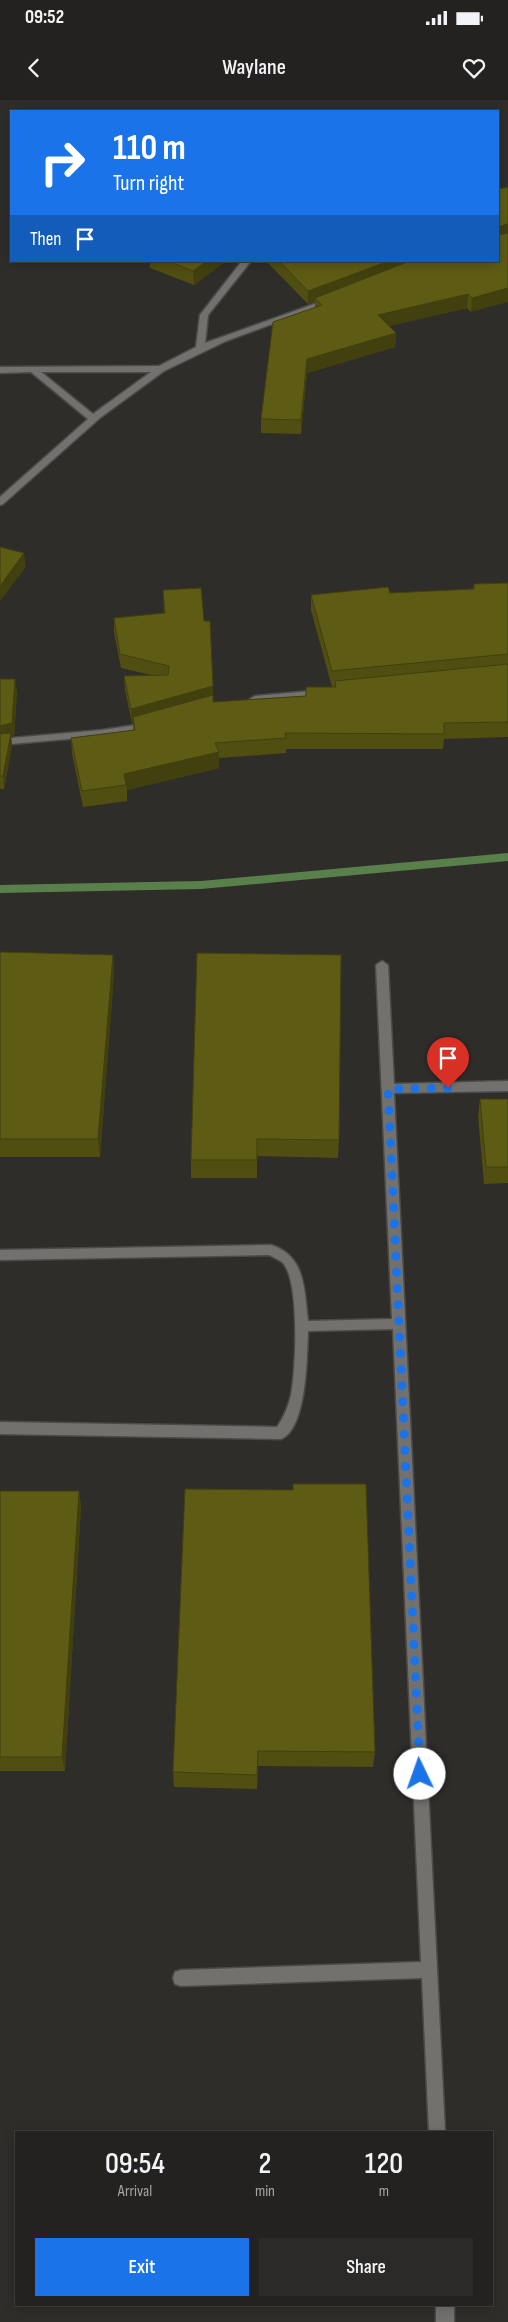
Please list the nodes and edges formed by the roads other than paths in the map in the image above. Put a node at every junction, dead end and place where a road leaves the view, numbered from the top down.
1 (246, 262) edge
2 (336, 299) edge
3 (200, 349) junction
4 (161, 369) junction
5 (0, 370) edge
6 (33, 370) junction
7 (92, 418) junction
8 (0, 502) edge
9 (333, 692) edge
10 (246, 700) edge
11 (156, 723) edge
12 (0, 742) edge
13 (382, 965) dead end
14 (508, 1086) edge
15 (388, 1089) junction
16 (0, 1255) edge
17 (399, 1324) junction
18 (302, 1326) junction
19 (0, 1428) edge
20 (429, 1970) junction
21 (181, 1978) dead end
22 (437, 2131) edge
23 (444, 2306) edge
24 (445, 2322) edge

1 - 3 street
2 - 3 street
3 - 4 street
4 - 6 street
4 - 7 street
5 - 6 street
6 - 7 street
7 - 8 street
9 - 10 street
11 - 12 street
13 - 15 street
14 - 15 street
15 - 17 street
16 - 18 street
17 - 18 street
17 - 20 street
18 - 19 street
20 - 21 street
20 - 22 street
23 - 24 street

